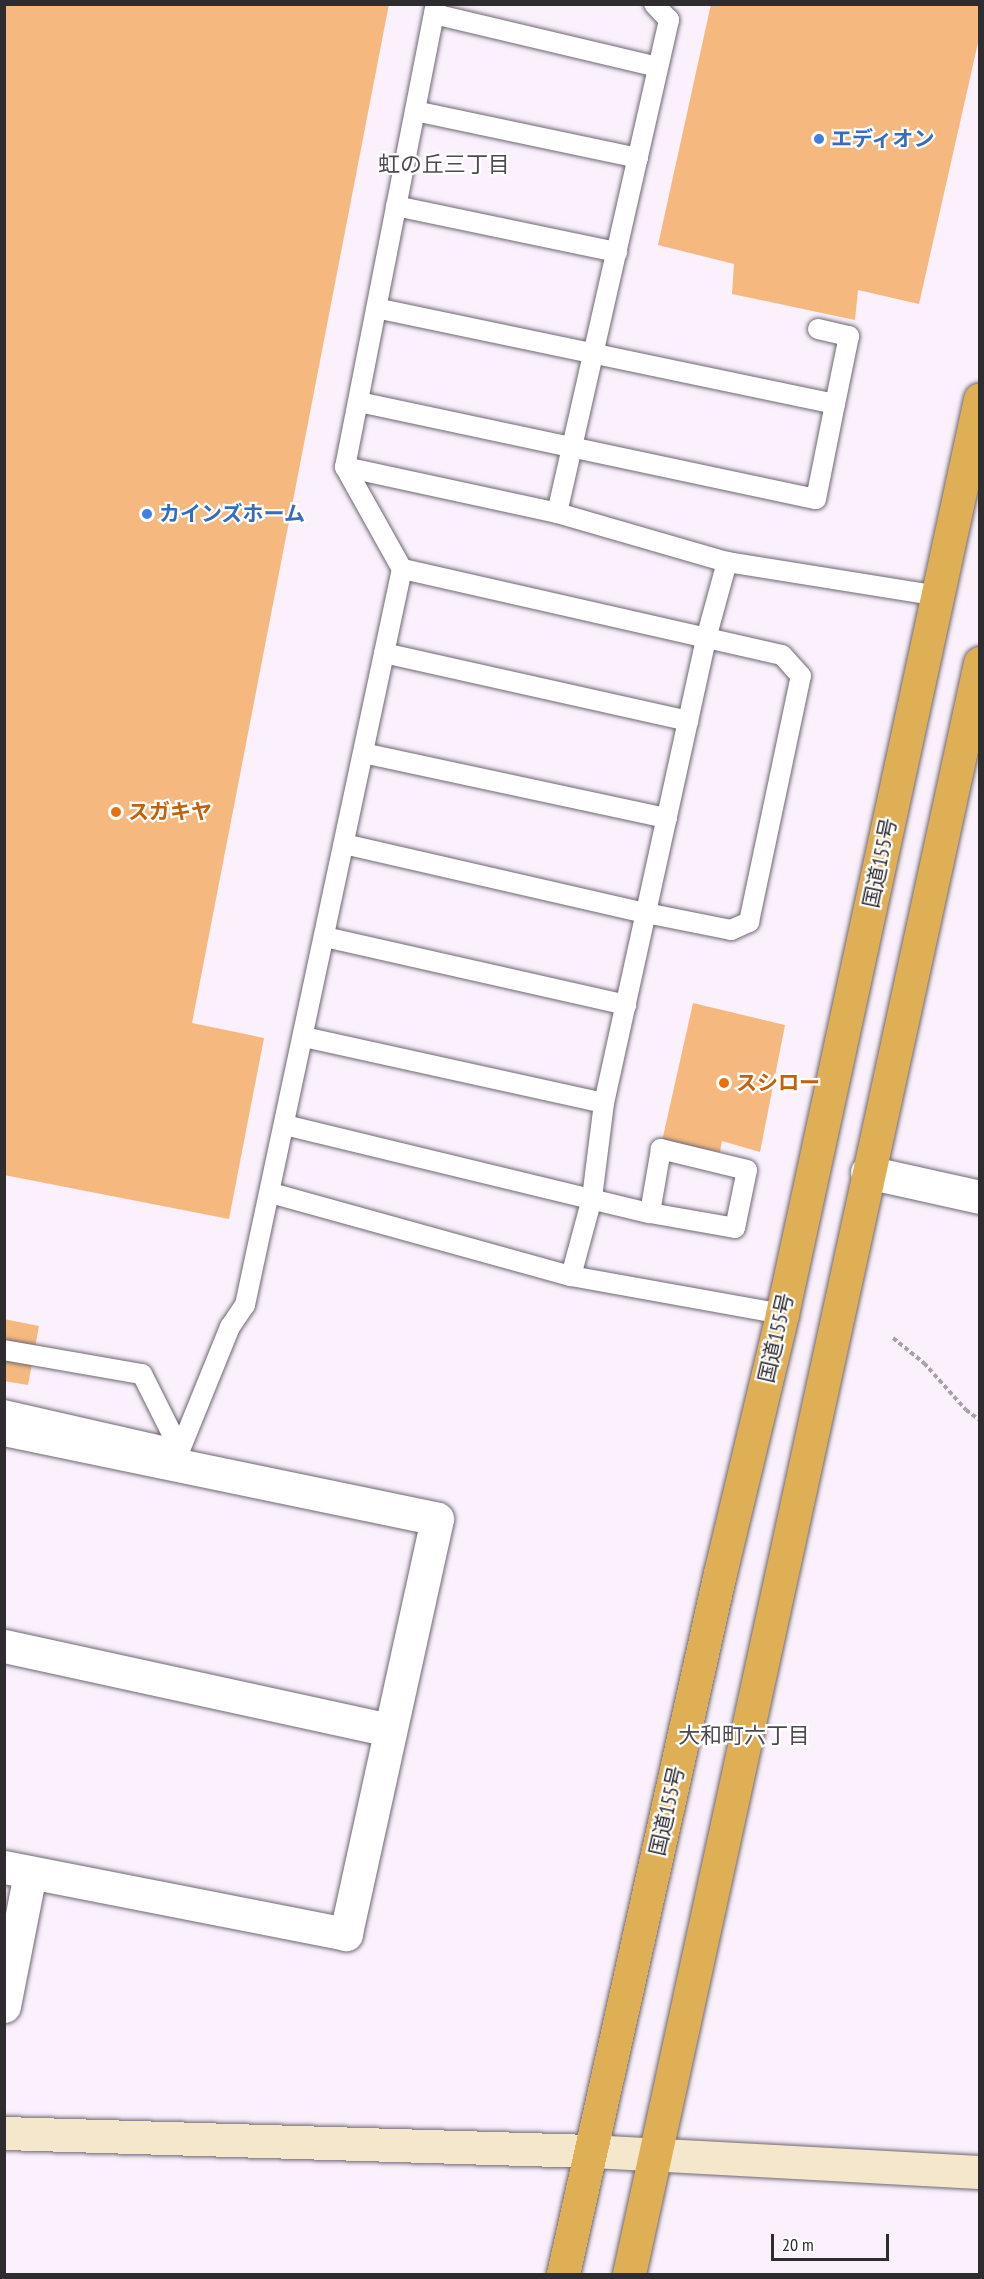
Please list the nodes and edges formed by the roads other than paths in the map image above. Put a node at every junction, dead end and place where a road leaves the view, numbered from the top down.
1 (654, 4) edge
2 (435, 9) edge
3 (658, 67) junction
4 (415, 111) junction
5 (638, 158) junction
6 (396, 206) junction
7 (617, 252) junction
8 (377, 308) junction
9 (818, 329) dead end
10 (594, 351) junction
11 (980, 399) edge
12 (359, 402) junction
13 (835, 404) junction
14 (572, 447) junction
15 (345, 467) junction
16 (557, 513) junction
17 (728, 562) junction
18 (402, 569) junction
19 (939, 596) junction
20 (707, 635) junction
21 (384, 653) junction
22 (980, 663) edge
23 (688, 721) junction
24 (363, 753) junction
25 (667, 818) junction
26 (344, 844) junction
27 (646, 913) junction
28 (325, 937) junction
29 (626, 1005) junction
30 (304, 1037) junction
31 (604, 1103) junction
32 (285, 1125) junction
33 (867, 1172) junction
34 (271, 1193) junction
35 (980, 1197) edge
36 (592, 1198) junction
37 (650, 1213) junction
38 (571, 1276) junction
39 (782, 1314) junction
40 (4, 1350) edge
41 (4, 1410) edge
42 (4, 1430) edge
43 (180, 1450) junction
44 (4, 1646) edge
45 (389, 1730) junction
46 (17, 1870) edge
47 (4, 2006) edge
48 (4, 2133) edge
49 (591, 2151) junction
50 (654, 2154) junction
51 (980, 2172) edge
52 (564, 2274) edge
53 (628, 2274) edge

1 - 3 lane
2 - 3 lane
2 - 4 lane
3 - 5 lane
4 - 5 lane
4 - 6 lane
5 - 7 lane
6 - 7 lane
6 - 8 lane
7 - 10 lane
8 - 10 lane
8 - 12 lane
9 - 13 lane
10 - 13 lane
10 - 14 lane
11 - 19 highway, 国道155号
12 - 14 lane
12 - 15 lane
13 - 14 lane
14 - 16 lane
15 - 16 lane
15 - 18 lane
16 - 17 lane
17 - 19 lane
17 - 20 lane
18 - 20 lane
18 - 21 lane
19 - 39 highway, 国道155号
20 - 23 lane
20 - 27 lane
21 - 23 lane
21 - 24 lane
22 - 33 highway
23 - 25 lane
24 - 25 lane
24 - 26 lane
25 - 27 lane
26 - 27 lane
26 - 28 lane
27 - 29 lane
28 - 29 lane
28 - 30 lane
29 - 31 lane
30 - 31 lane
30 - 32 lane
31 - 36 lane
32 - 34 lane
32 - 36 lane
33 - 35 street
33 - 50 highway
34 - 38 lane
34 - 43 lane
36 - 37 lane
36 - 38 lane
37 - 37 lane
38 - 39 lane
39 - 49 highway, 国道155号
40 - 43 lane
41 - 43 lane
42 - 45 street
44 - 45 street
45 - 46 street
46 - 47 street
48 - 49 street
49 - 50 street
49 - 52 highway, 国道155号
50 - 51 street
50 - 53 highway

